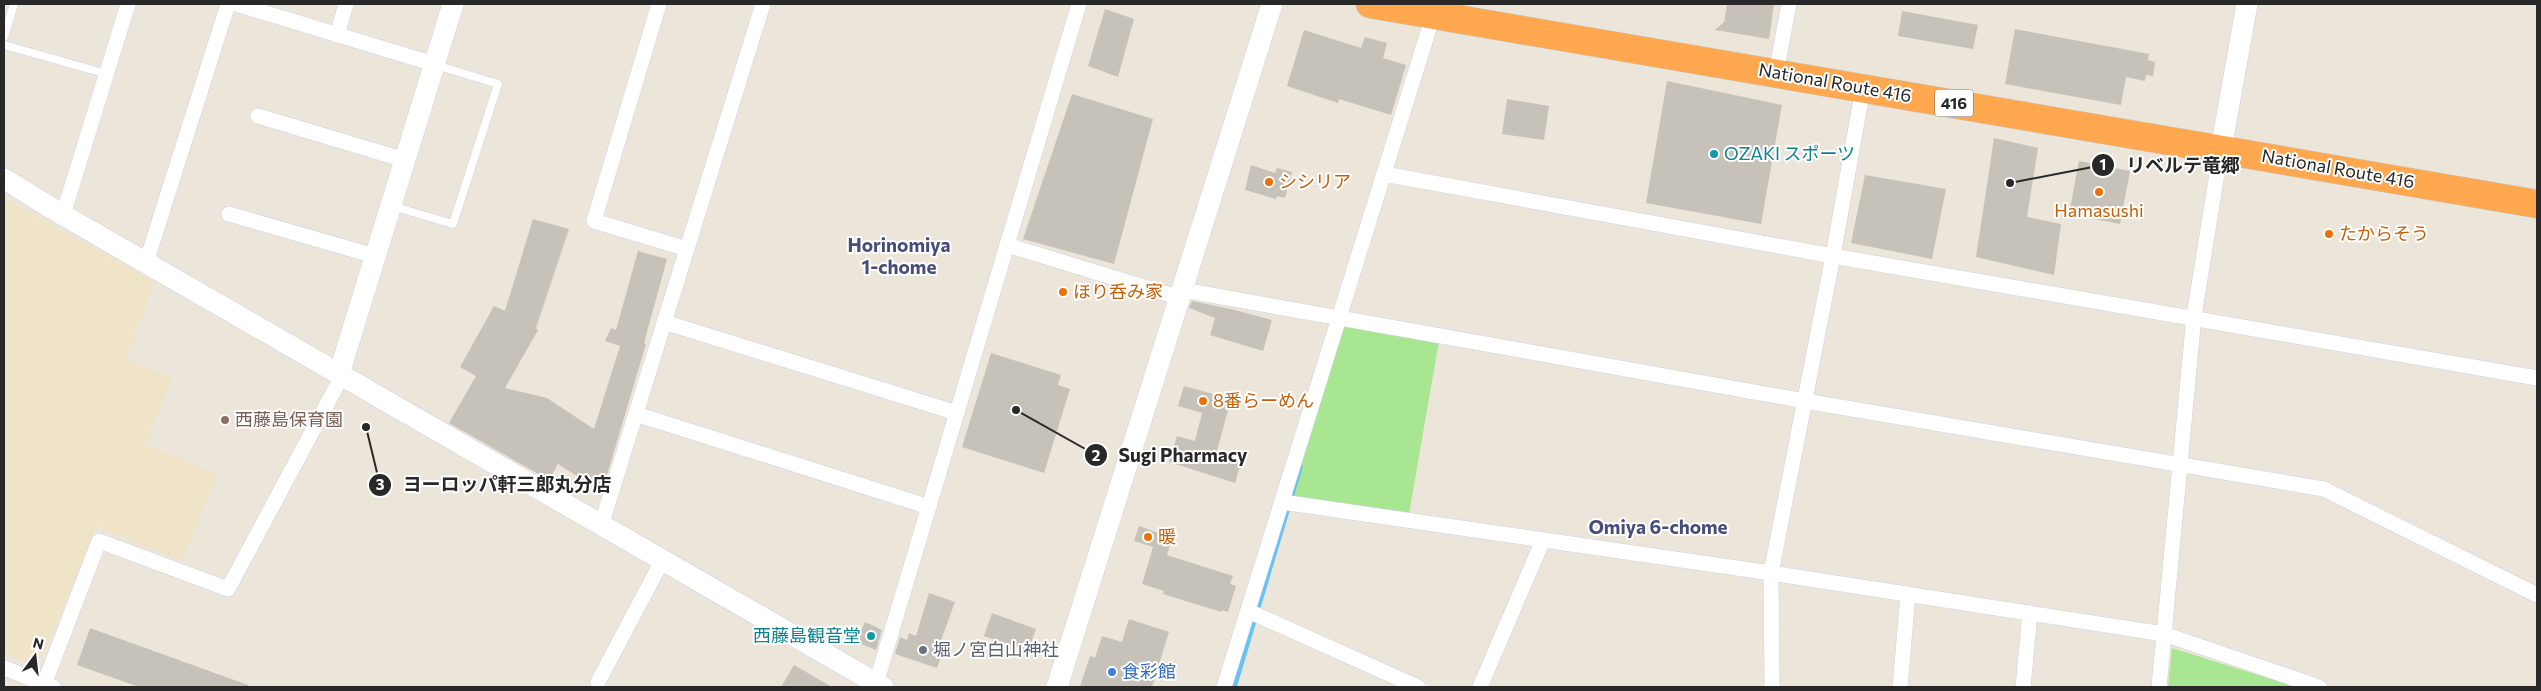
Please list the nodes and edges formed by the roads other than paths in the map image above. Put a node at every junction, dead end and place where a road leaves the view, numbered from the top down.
1 (14, 4) edge
2 (128, 4) edge
3 (228, 4) edge
4 (236, 4) edge
5 (346, 4) edge
6 (453, 4) edge
7 (659, 4) edge
8 (763, 4) edge
9 (1079, 4) edge
10 (1272, 4) edge
11 (1370, 4) edge
12 (1789, 4) edge
13 (2247, 4) edge
14 (1433, 16) junction
15 (337, 35) junction
16 (4, 37) edge
17 (4, 45) edge
18 (434, 64) junction
19 (1776, 73) junction
20 (107, 74) junction
21 (1862, 88) junction
22 (258, 116) dead end
23 (2221, 149) junction
24 (405, 160) junction
25 (1384, 174) junction
26 (4, 179) edge
27 (2537, 204) edge
28 (391, 206) junction
29 (229, 214) dead end
30 (63, 215) junction
31 (1007, 245) junction
32 (687, 249) junction
33 (375, 256) junction
34 (1833, 256) junction
35 (146, 263) junction
36 (1182, 294) junction
37 (2194, 316) junction
38 (1339, 317) junction
39 (664, 322) junction
40 (340, 375) junction
41 (2537, 378) edge
42 (1805, 400) junction
43 (956, 413) junction
44 (636, 414) junction
45 (2180, 464) junction
46 (1282, 502) junction
47 (928, 507) junction
48 (601, 526) junction
49 (1544, 540) junction
50 (662, 561) junction
51 (1771, 573) junction
52 (1908, 594) junction
53 (2537, 595) edge
54 (1248, 611) junction
55 (2030, 613) junction
56 (2164, 634) junction
57 (4, 668) edge
58 (600, 685) edge
59 (46, 686) edge
60 (878, 686) edge
61 (1057, 687) edge
62 (1224, 687) edge
63 (1418, 687) edge
64 (1480, 687) edge
65 (1772, 687) edge
66 (1900, 687) edge
67 (2023, 687) edge
68 (2159, 687) edge
69 (2319, 687) edge

1 - 16 lane
2 - 20 street
3 - 35 street
4 - 15 street
5 - 15 street
6 - 18 street
7 - 32 street
8 - 32 street
9 - 31 street
10 - 36 street
11 - 14 highway, National Route 416 / 416
12 - 19 street
13 - 23 street
14 - 19 highway, National Route 416 / 416
14 - 25 street
15 - 18 street
17 - 20 lane
18 - 24 street
18 - 28 lane
19 - 21 highway, National Route 416 / 416
20 - 30 street
21 - 23 highway, National Route 416 / 416
21 - 34 street
22 - 24 street
23 - 27 highway, National Route 416 / 416
23 - 37 street
24 - 28 street
25 - 34 street
25 - 38 street
26 - 30 street
28 - 33 street
29 - 33 street
30 - 35 street
31 - 36 street
31 - 43 street
32 - 39 street
33 - 40 street
34 - 37 street
34 - 42 street
35 - 40 street
36 - 38 street
36 - 61 street
37 - 41 street
37 - 45 street
38 - 42 street
38 - 46 street
39 - 43 street
39 - 44 street
40 - 48 street
40 - 59 street
42 - 45 street
42 - 51 street
43 - 47 street
44 - 47 street
44 - 48 street
45 - 53 street
45 - 56 street
46 - 49 street
46 - 54 street
47 - 60 street
48 - 50 street
49 - 51 street
49 - 64 street
50 - 58 street
50 - 60 street
51 - 52 street
51 - 65 street
52 - 55 street
52 - 66 street
54 - 62 street
54 - 63 street
55 - 56 street
55 - 67 street
56 - 68 street
56 - 69 street
57 - 59 street

